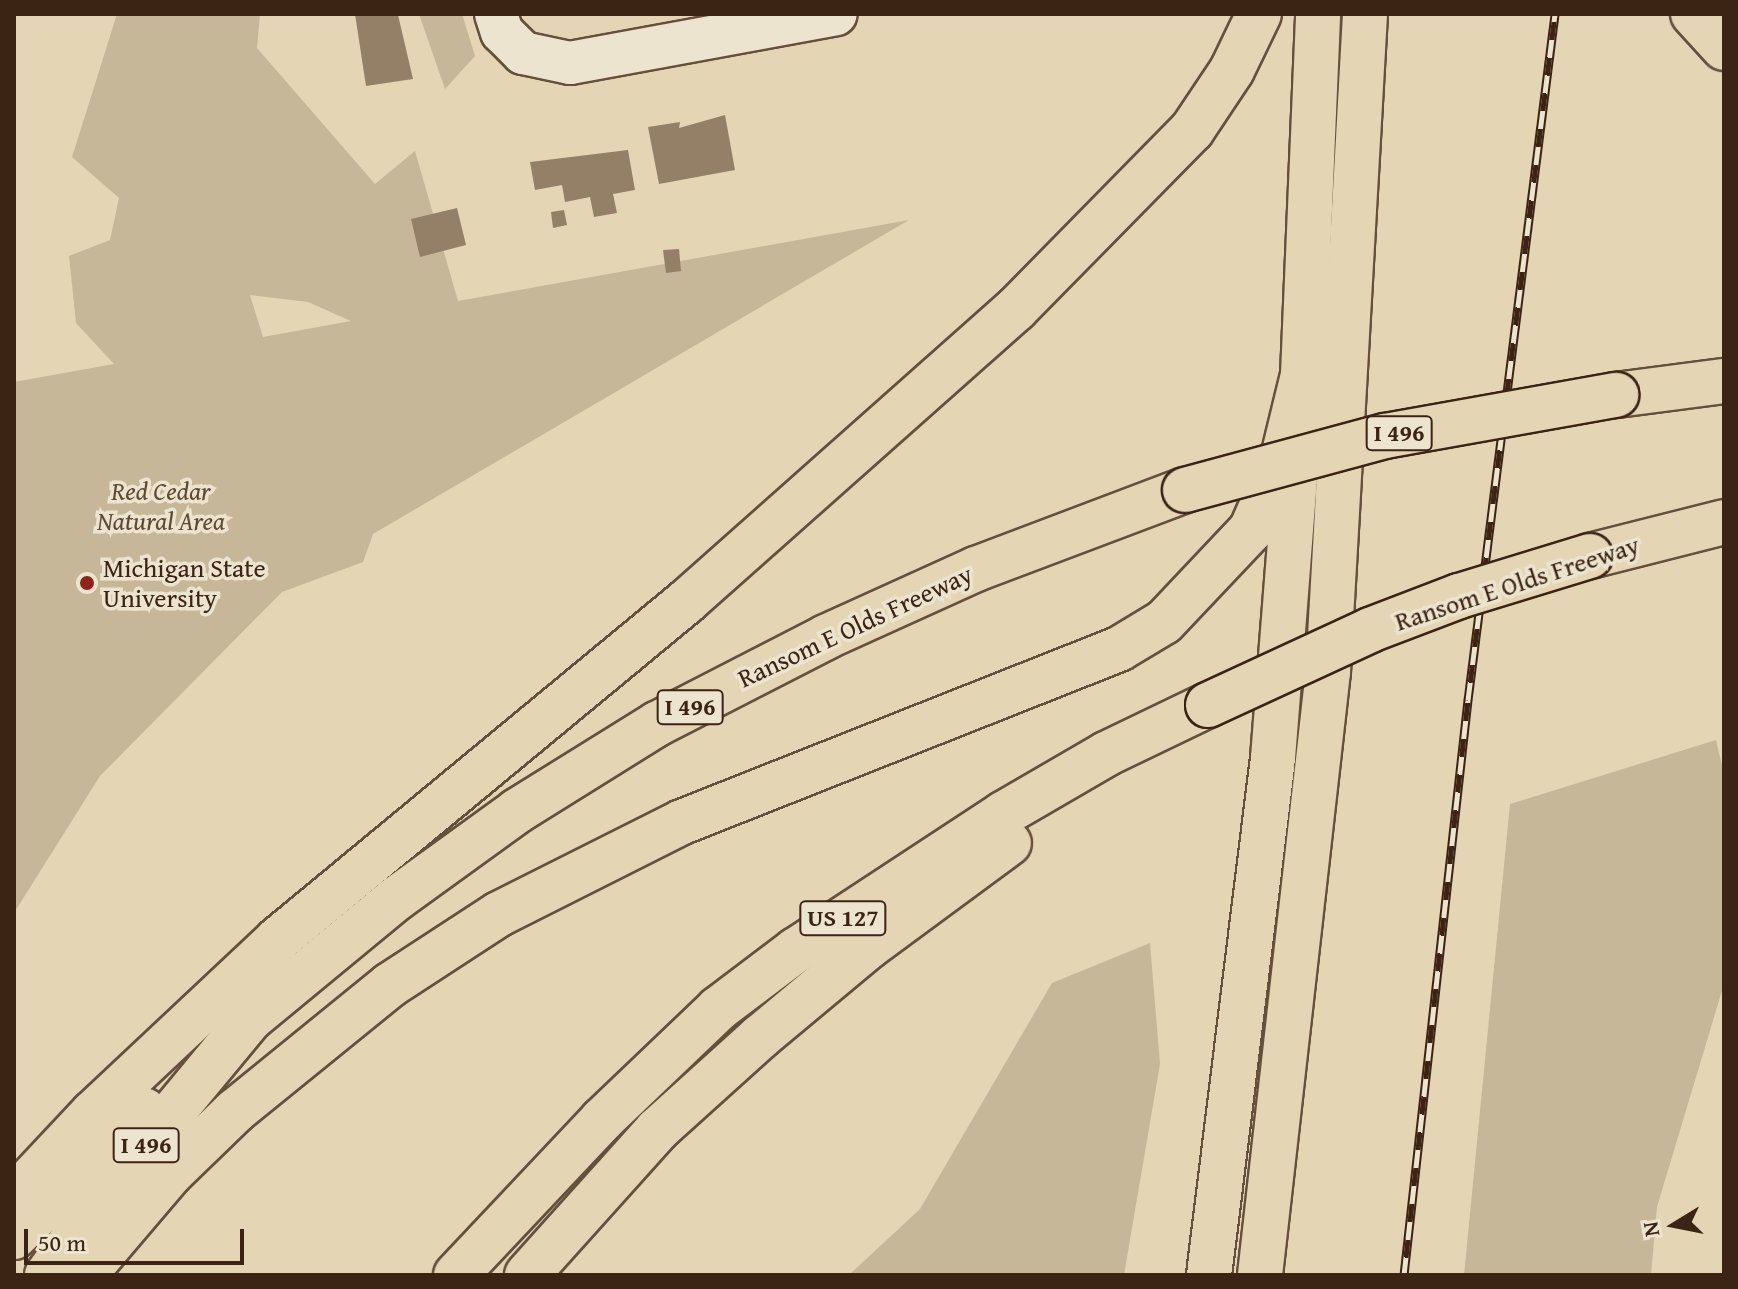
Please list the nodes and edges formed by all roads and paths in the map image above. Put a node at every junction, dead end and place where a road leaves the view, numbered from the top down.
1 (496, 14) edge
2 (836, 14) edge
3 (1259, 14) edge
4 (1318, 14) edge
5 (1365, 14) edge
6 (1693, 14) edge
7 (1724, 48) edge
8 (1303, 375) junction
9 (1724, 381) edge
10 (1724, 522) edge
11 (1208, 705) junction
12 (250, 1019) junction
13 (14, 1197) edge
14 (14, 1237) edge
15 (47, 1275) edge
16 (84, 1275) edge
17 (456, 1275) edge
18 (527, 1275) edge
19 (1209, 1275) edge
20 (1260, 1275) edge

1 - 2 street
3 - 13 highway
4 - 8 highway
5 - 20 highway
6 - 7 highway
8 - 16 highway
8 - 19 highway
9 - 12 highway, Ransom E Olds Freeway / I 496, bridge
10 - 11 highway, Ransom E Olds Freeway, bridge
11 - 17 highway, US 127
11 - 18 highway, Ransom E Olds Freeway
12 - 14 highway
12 - 15 highway, Ransom E Olds Freeway / I 496

